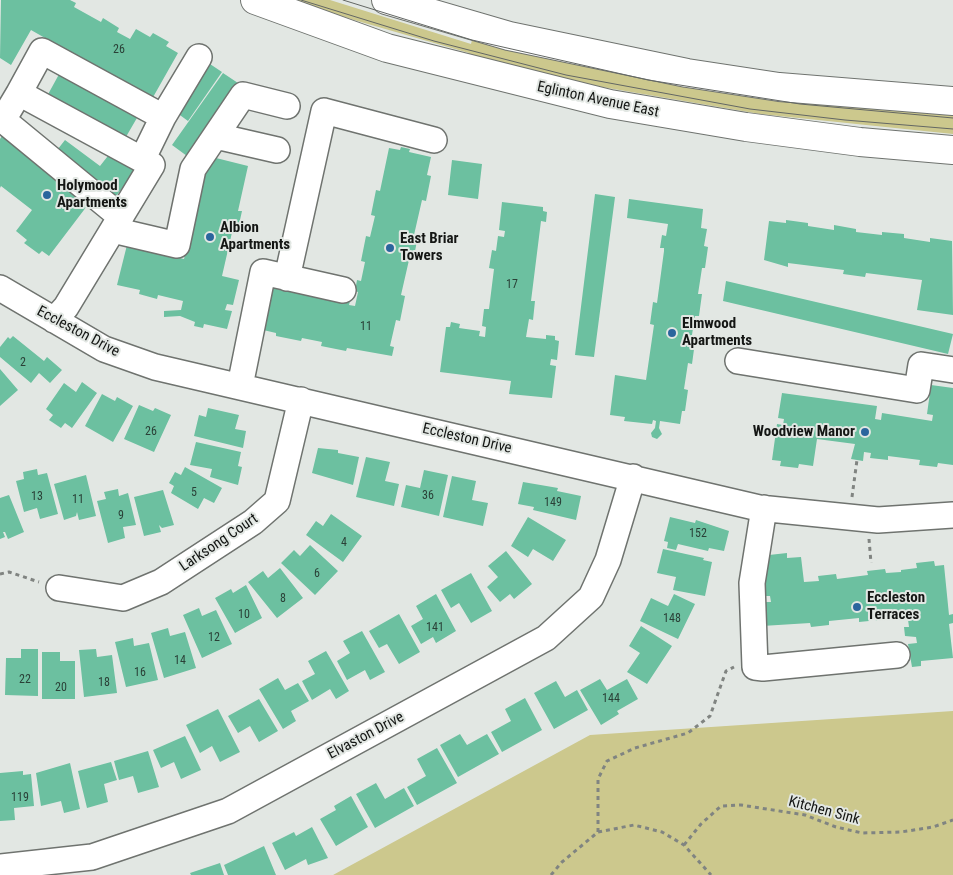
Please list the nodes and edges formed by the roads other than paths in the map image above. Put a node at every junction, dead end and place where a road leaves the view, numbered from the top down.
1 (255, 0) edge
2 (386, 0) edge
3 (199, 57) dead end
4 (19, 93) junction
5 (953, 101) edge
6 (287, 106) dead end
7 (162, 117) junction
8 (2, 119) edge
9 (216, 136) junction
10 (434, 140) dead end
11 (277, 150) dead end
12 (953, 150) edge
13 (147, 163) junction
14 (193, 169) junction
15 (117, 223) junction
16 (287, 278) junction
17 (0, 288) edge
18 (343, 290) dead end
19 (54, 320) junction
20 (738, 361) dead end
21 (953, 370) edge
22 (240, 386) junction
23 (301, 400) junction
24 (633, 477) junction
25 (764, 508) junction
26 (953, 515) edge
27 (59, 588) road end
28 (897, 655) dead end
29 (0, 867) edge

1 - 12 main road, Eglinton Avenue East
2 - 5 main road
3 - 7 street
4 - 7 street
4 - 8 street
4 - 13 street
6 - 9 street
7 - 13 street
8 - 15 street
9 - 11 street
9 - 14 street
10 - 16 street
13 - 14 street
13 - 15 street
14 - 15 street
15 - 19 street
16 - 18 street
16 - 22 street
17 - 19 street, Eccleston Drive
19 - 22 street, Eccleston Drive
20 - 21 street
22 - 23 street, Eccleston Drive
23 - 24 street, Eccleston Drive
23 - 27 street, Larksong Court
24 - 25 street, Eccleston Drive
24 - 29 street, Elvaston Drive
25 - 26 street, Eccleston Drive
25 - 28 street

